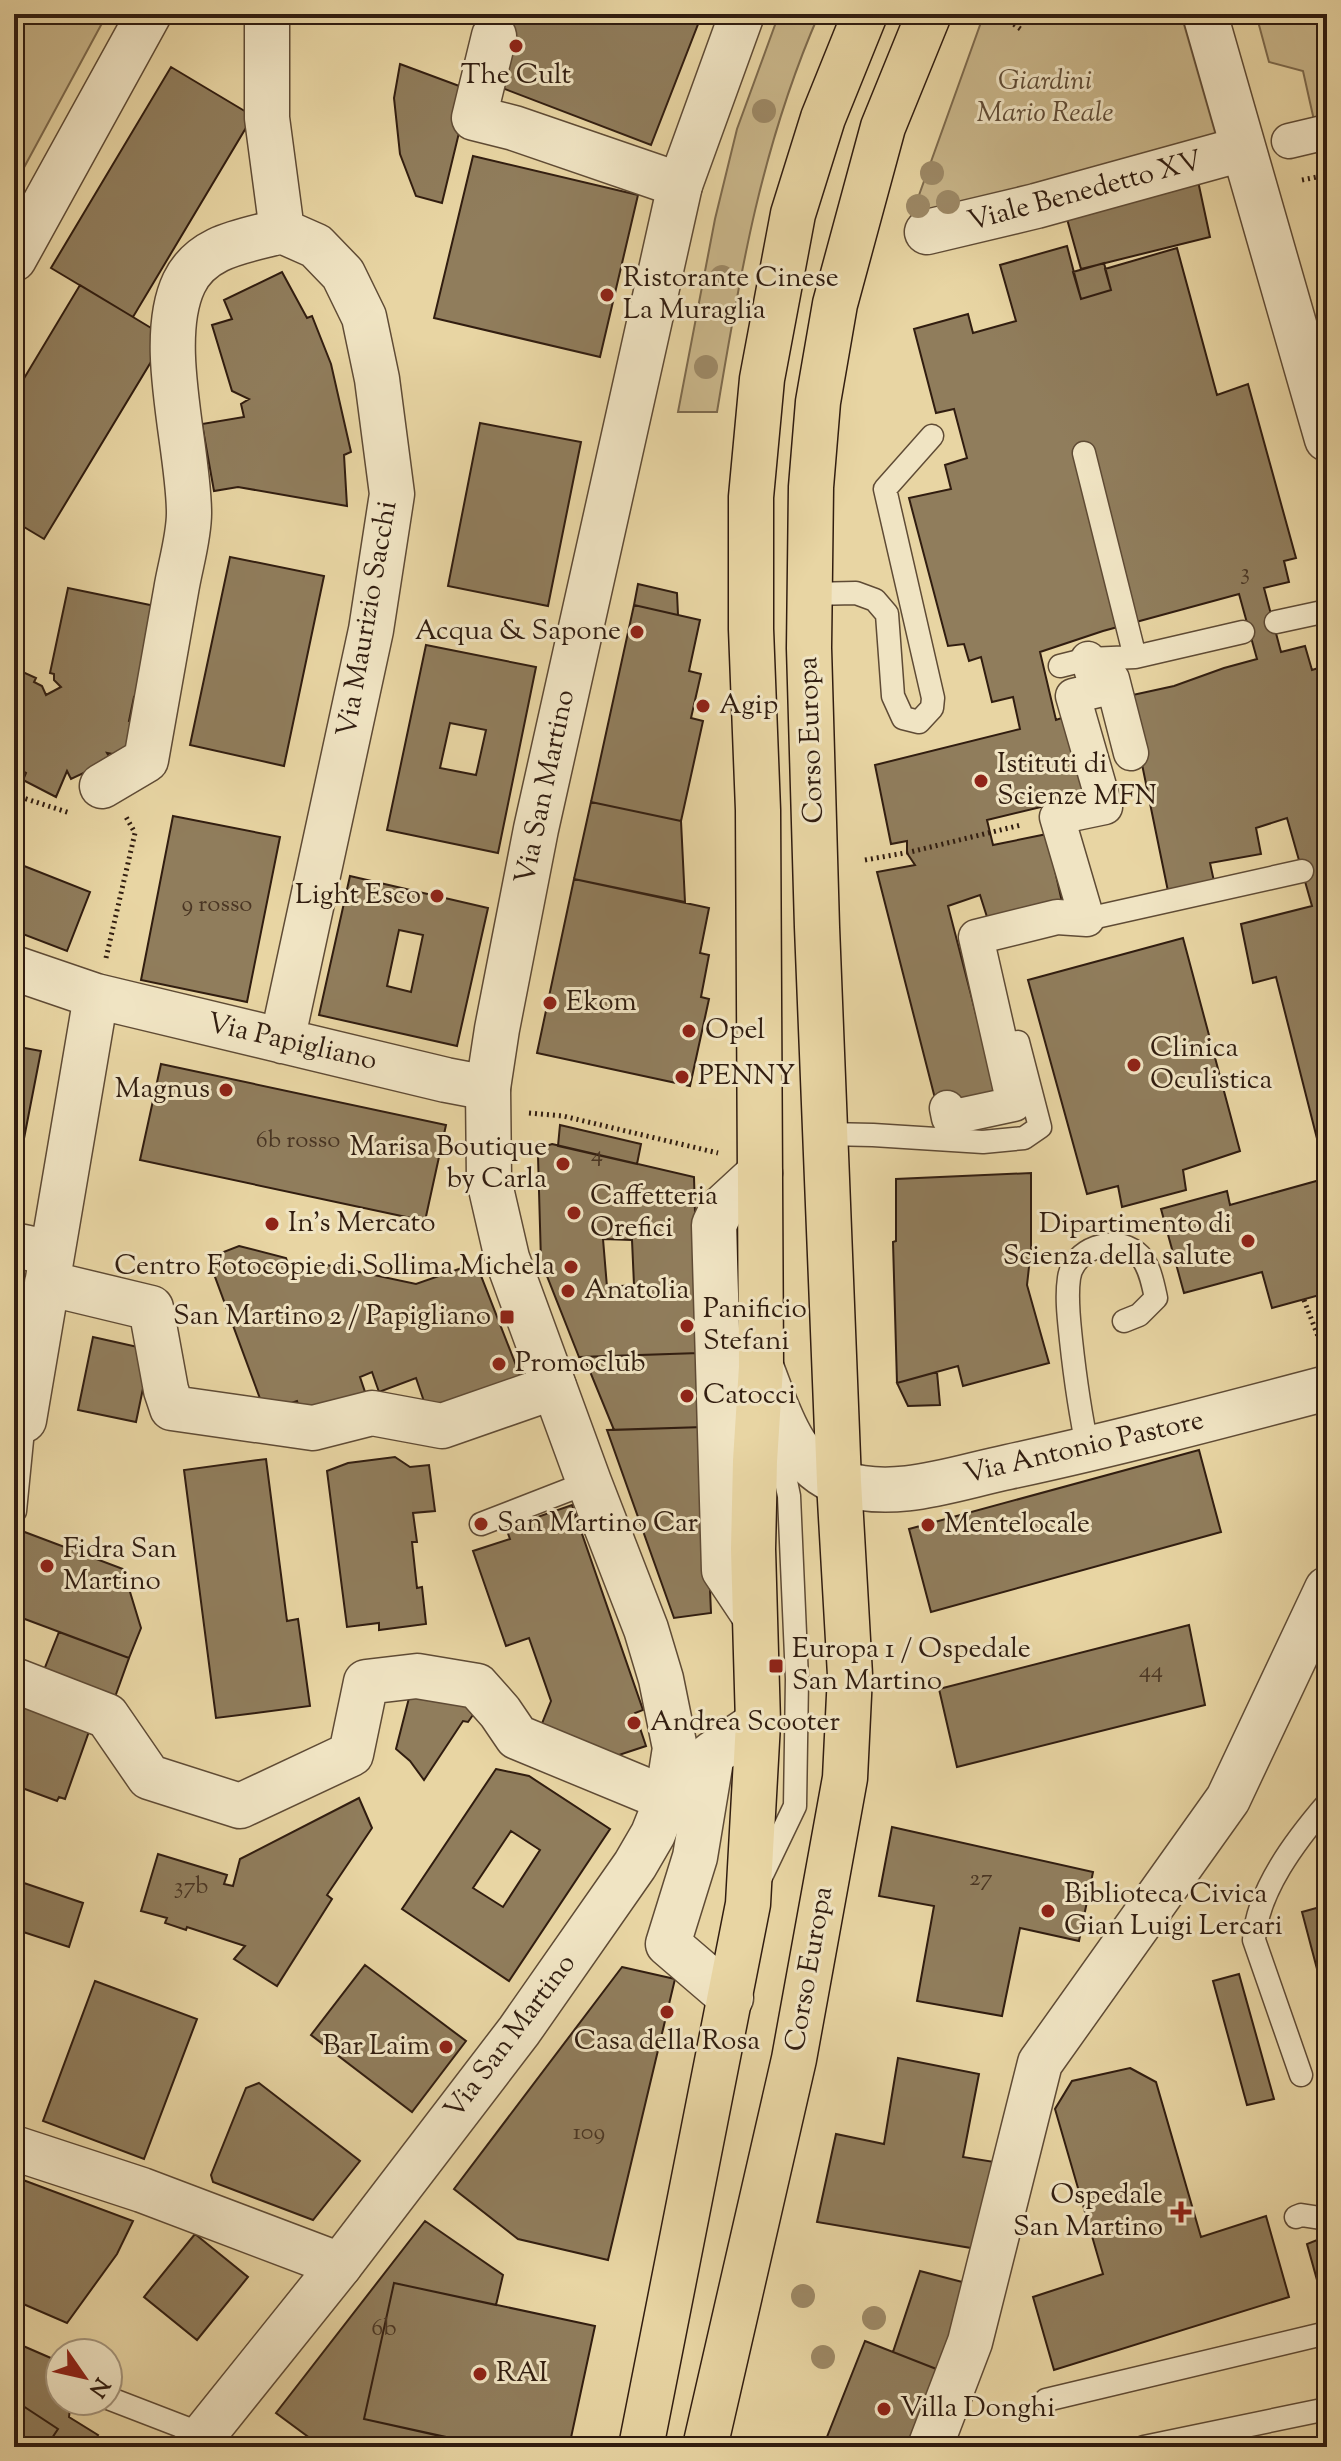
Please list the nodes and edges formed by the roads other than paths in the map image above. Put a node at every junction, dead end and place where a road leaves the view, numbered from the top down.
1 (149, 14) edge
2 (267, 14) edge
3 (742, 14) edge
4 (865, 14) edge
5 (929, 14) edge
6 (1205, 14) edge
7 (494, 36) dead end
8 (1327, 132) edge
9 (1289, 141) dead end
10 (1242, 149) junction
11 (680, 185) junction
12 (282, 231) junction
13 (927, 232) dead end
14 (14, 259) edge
15 (932, 436) dead end
16 (1327, 439) edge
17 (1084, 453) dead end
18 (809, 594) junction
19 (1327, 611) edge
20 (1276, 622) dead end
21 (1243, 632) dead end
22 (1135, 657) junction
23 (1081, 669) junction
24 (1131, 753) dead end
25 (111, 796) road end
26 (1302, 871) dead end
27 (1087, 919) junction
28 (14, 968) edge
29 (96, 996) junction
30 (282, 1041) junction
31 (1018, 1042) dead end
32 (488, 1088) junction
33 (947, 1108) dead end
34 (826, 1134) junction
35 (743, 1164) junction
36 (38, 1260) edge
37 (1124, 1321) dead end
38 (761, 1367) junction
39 (554, 1387) junction
40 (1327, 1388) edge
41 (24, 1420) joint
42 (1088, 1450) junction
43 (589, 1482) junction
44 (839, 1482) junction
45 (15, 1511) edge
46 (481, 1524) dead end
47 (1327, 1589) edge
48 (754, 1615) junction
49 (14, 1680) edge
50 (758, 1723) junction
51 (667, 1799) junction
52 (1327, 1804) edge
53 (748, 1904) junction
54 (731, 1998) junction
55 (1301, 2075) dead end
56 (14, 2148) edge
57 (1296, 2217) dead end
58 (1327, 2219) edge
59 (340, 2265) junction
60 (1327, 2333) edge
61 (1046, 2400) dead end
62 (124, 2406) edge
63 (1327, 2409) edge
64 (199, 2441) edge
65 (641, 2447) edge
66 (705, 2447) edge
67 (930, 2447) edge
68 (1144, 2447) edge

1 - 14 street
2 - 12 street
3 - 11 street, Via San Martino
4 - 35 main road, Corso Europa
5 - 18 main road, Corso Europa
6 - 10 street
7 - 11 street
8 - 9 street
10 - 13 street, Viale Benedetto XV
10 - 16 street
11 - 32 street, Via San Martino
12 - 25 street
12 - 30 street, Via Maurizio Sacchi
15 - 18 lane
17 - 22 lane
18 - 34 main road, Corso Europa
19 - 20 lane
21 - 22 lane
22 - 23 lane
23 - 24 street
23 - 27 street
26 - 27 lane
27 - 33 street
28 - 29 street, Via Papigliano
29 - 30 street, Via Papigliano
29 - 36 street
30 - 32 street, Via Papigliano
31 - 34 lane
32 - 39 street, Via San Martino
34 - 44 main road, Corso Europa
35 - 38 main road, Corso Europa
35 - 48 street
36 - 39 street
36 - 41 street
37 - 42 lane
38 - 44 street, Corso Europa
38 - 48 main road, Corso Europa
38 - 53 lane
39 - 43 street, Via San Martino
40 - 42 street, Via Antonio Pastore
41 - 45 lane
42 - 44 street, Via Antonio Pastore
43 - 46 lane
43 - 51 street, Via San Martino
44 - 66 main road, Corso Europa
47 - 67 street
48 - 50 main road, Corso Europa
49 - 51 street
50 - 53 main road, Corso Europa
50 - 54 street
51 - 59 street, Via San Martino
52 - 55 lane
53 - 54 main road, Corso Europa
54 - 65 main road, Corso Europa
56 - 59 street
57 - 58 lane
59 - 64 street, Via San Martino
60 - 61 lane
62 - 64 lane
63 - 68 lane

